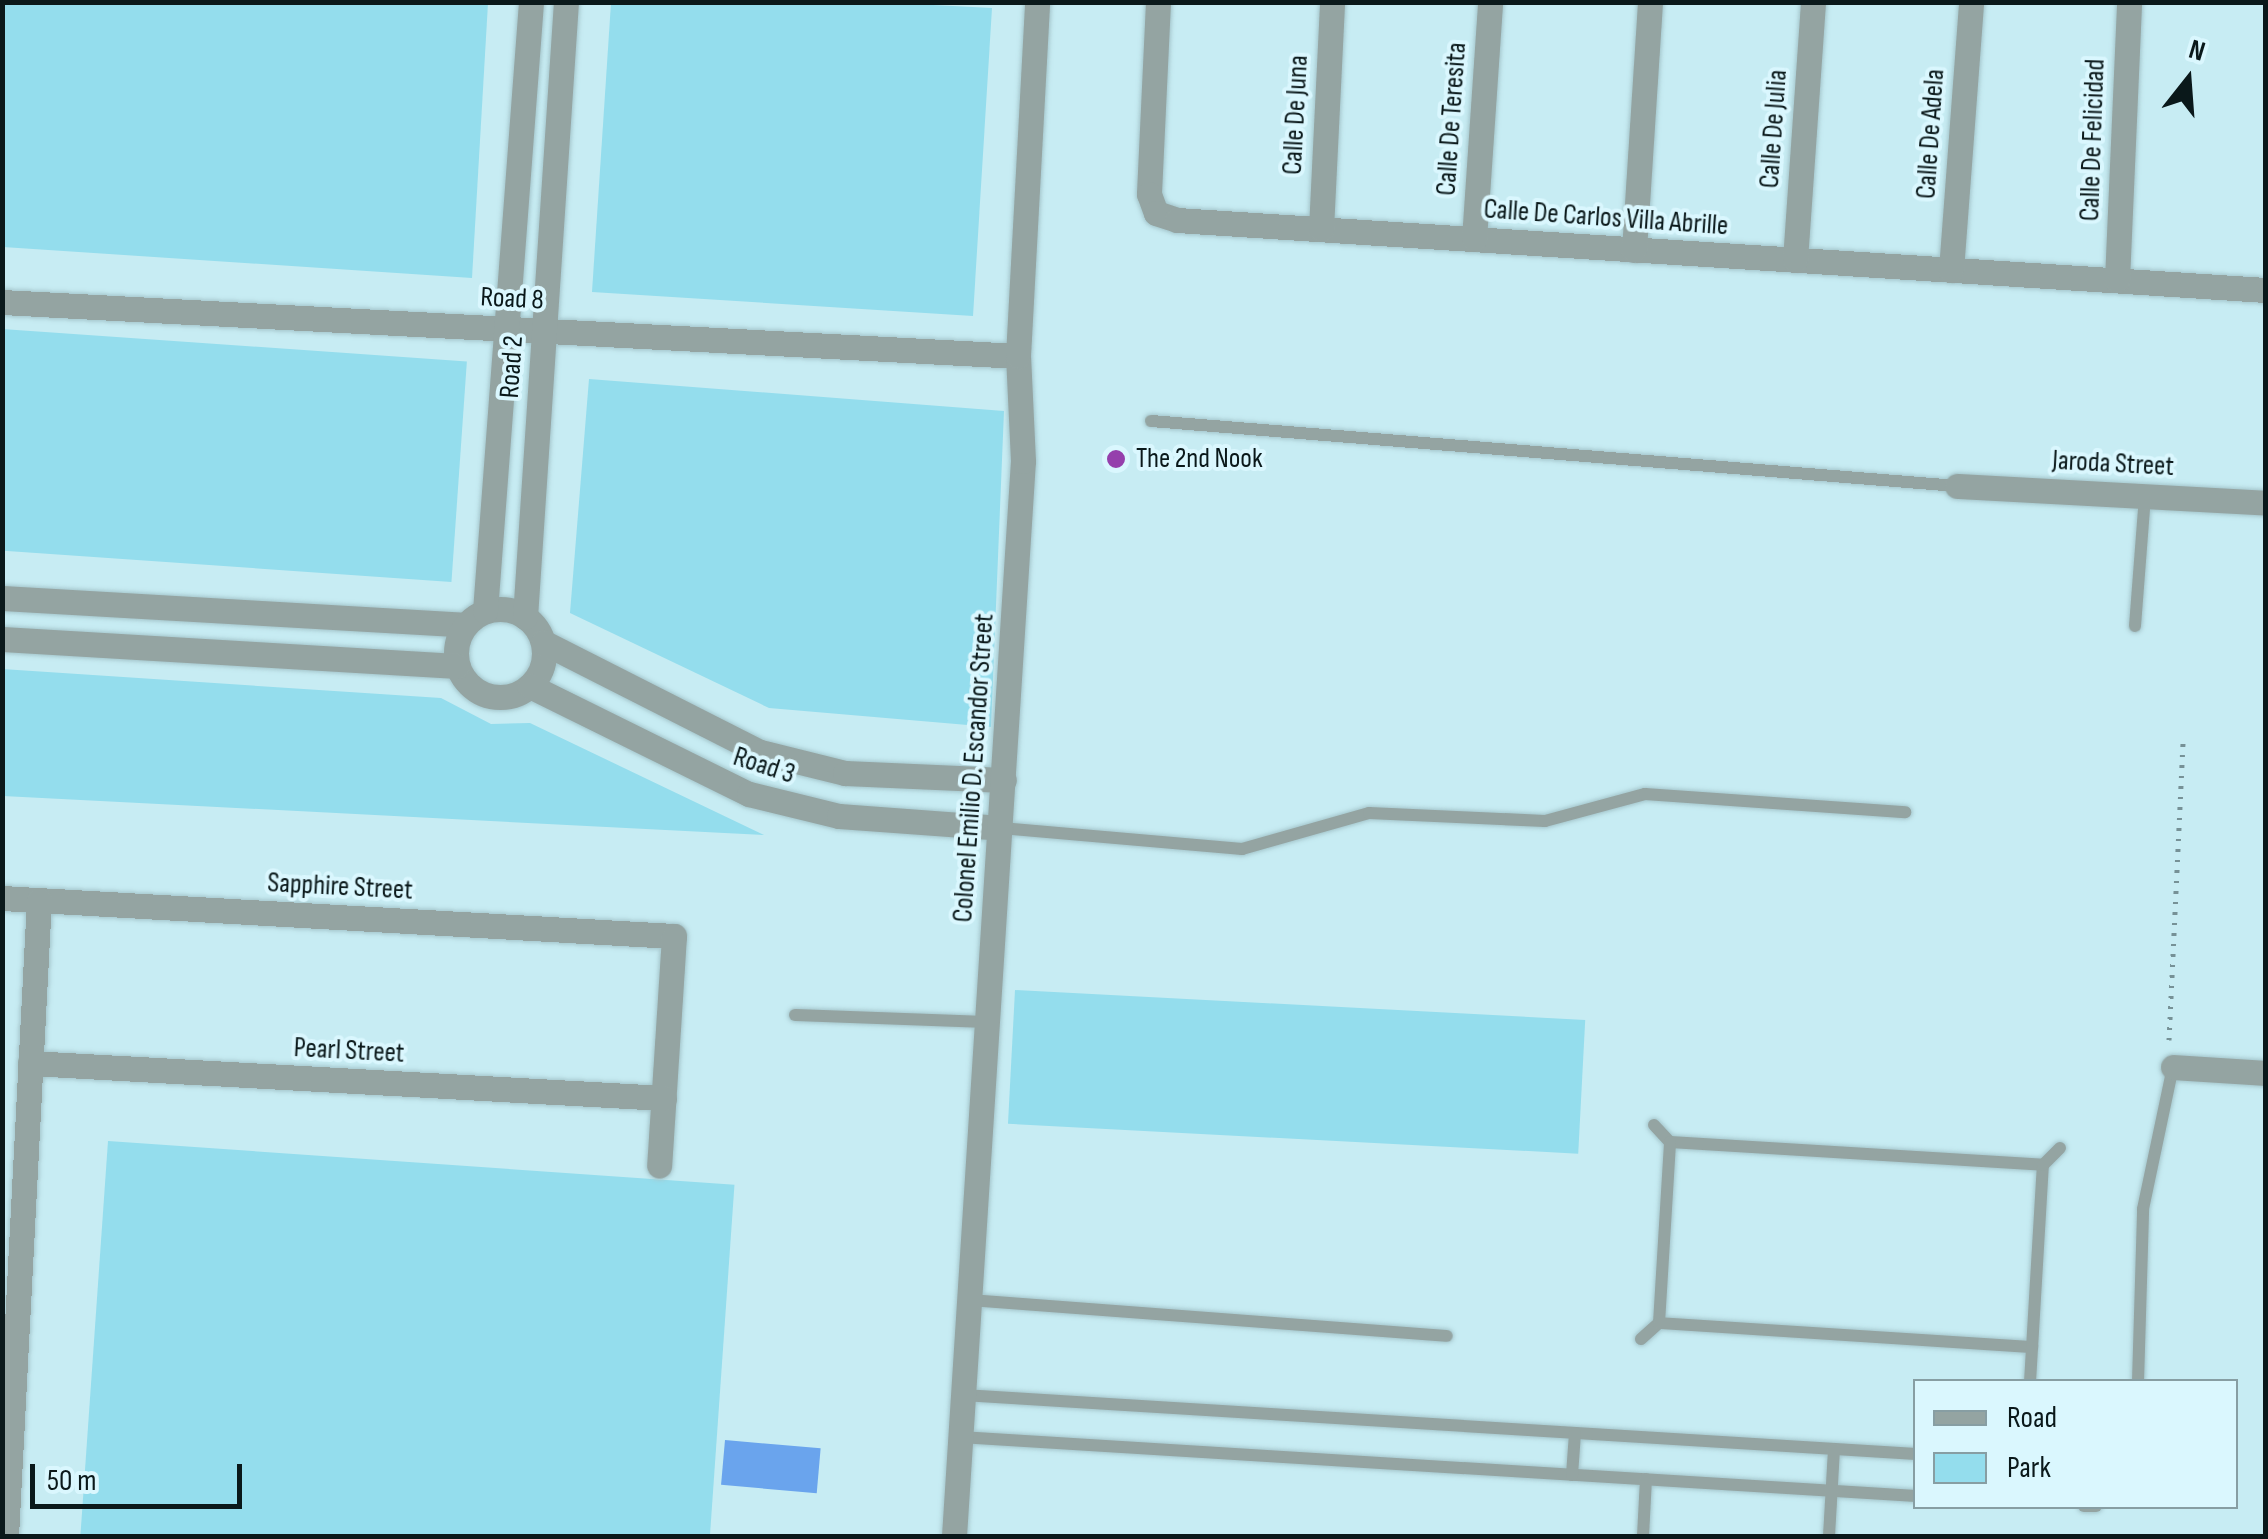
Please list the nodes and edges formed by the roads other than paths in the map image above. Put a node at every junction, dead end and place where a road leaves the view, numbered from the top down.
1 (531, 2) edge
2 (566, 2) edge
3 (1037, 2) edge
4 (1158, 2) edge
5 (1332, 2) edge
6 (1490, 2) edge
7 (1650, 2) edge
8 (1812, 2) edge
9 (1971, 2) edge
10 (2129, 2) edge
11 (1321, 230) junction
12 (1474, 239) junction
13 (1634, 250) junction
14 (1795, 260) junction
15 (1951, 270) junction
16 (2117, 280) junction
17 (2266, 290) edge
18 (2, 302) edge
19 (505, 329) junction
20 (544, 331) junction
21 (1018, 356) junction
22 (1151, 421) dead end
23 (1956, 486) joint
24 (2144, 496) junction
25 (2266, 503) edge
26 (2, 598) edge
27 (525, 617) junction
28 (474, 618) junction
29 (2136, 626) dead end
30 (2, 638) edge
31 (543, 642) junction
32 (457, 666) junction
33 (530, 686) junction
34 (1004, 780) junction
35 (1905, 812) dead end
36 (1000, 828) junction
37 (2, 898) edge
38 (39, 900) junction
39 (795, 1015) dead end
40 (987, 1022) junction
41 (30, 1063) junction
42 (2173, 1067) joint
43 (2266, 1072) edge
44 (664, 1098) junction
45 (1654, 1125) dead end
46 (1670, 1142) junction
47 (2060, 1148) dead end
48 (2043, 1165) junction
49 (659, 1166) dead end
50 (969, 1300) junction
51 (1659, 1323) junction
52 (1446, 1336) dead end
53 (1641, 1339) dead end
54 (2032, 1347) junction
55 (2030, 1379) edge
56 (2138, 1379) edge
57 (963, 1395) junction
58 (1575, 1432) junction
59 (960, 1437) junction
60 (1834, 1449) junction
61 (1913, 1454) edge
62 (1572, 1475) junction
63 (1646, 1479) junction
64 (1832, 1491) junction
65 (1913, 1496) edge
66 (6, 1536) edge
67 (954, 1536) edge
68 (1643, 1536) edge
69 (1829, 1536) edge

1 - 19 street, Road 2
2 - 20 street, Road 2
3 - 21 street, Colonel Emilio D. Escandor Street
4 - 11 street, Calle De Carlos Villa Abrille
5 - 11 street, Calle De Juna
6 - 12 street, Calle De Teresita
7 - 13 street
8 - 14 street, Calle De Julia
9 - 15 street, Calle De Adela
10 - 16 street, Calle De Felicidad
11 - 12 street, Calle De Carlos Villa Abrille
12 - 13 street, Calle De Carlos Villa Abrille
13 - 14 street, Calle De Carlos Villa Abrille
14 - 15 street, Calle De Carlos Villa Abrille
15 - 16 street, Calle De Carlos Villa Abrille
16 - 17 street, Calle De Carlos Villa Abrille
18 - 19 street, Road 8
19 - 20 street, Road 8
19 - 28 street, Road 2
20 - 21 street, Road 8
20 - 27 street, Road 2
21 - 34 street, Colonel Emilio D. Escandor Street
22 - 23 lane
23 - 24 street, Jaroda Street
24 - 25 street, Jaroda Street
24 - 29 lane
26 - 28 street
27 - 28 street
27 - 31 street
28 - 32 street
30 - 32 street
31 - 33 street
31 - 34 street, Road 3
32 - 33 street
33 - 36 street, Road 3
34 - 36 street, Colonel Emilio D. Escandor Street
35 - 36 lane
36 - 40 street, Colonel Emilio D. Escandor Street
37 - 38 street, Sapphire Street
38 - 41 street
38 - 44 street, Sapphire Street
39 - 40 lane
40 - 50 street, Colonel Emilio D. Escandor Street
41 - 44 street, Pearl Street
41 - 66 street
42 - 43 street
42 - 56 lane
44 - 49 street
45 - 46 lane
46 - 48 lane
46 - 51 lane
47 - 48 lane
48 - 54 lane
50 - 52 lane
50 - 57 street, Colonel Emilio D. Escandor Street
51 - 53 lane
51 - 54 lane
54 - 55 lane
57 - 58 lane
57 - 59 street, Colonel Emilio D. Escandor Street
58 - 60 lane
58 - 62 lane
59 - 62 lane
59 - 67 street, Colonel Emilio D. Escandor Street
60 - 61 lane
60 - 64 lane
62 - 63 lane
63 - 64 lane
63 - 68 lane
64 - 65 lane
64 - 69 lane

